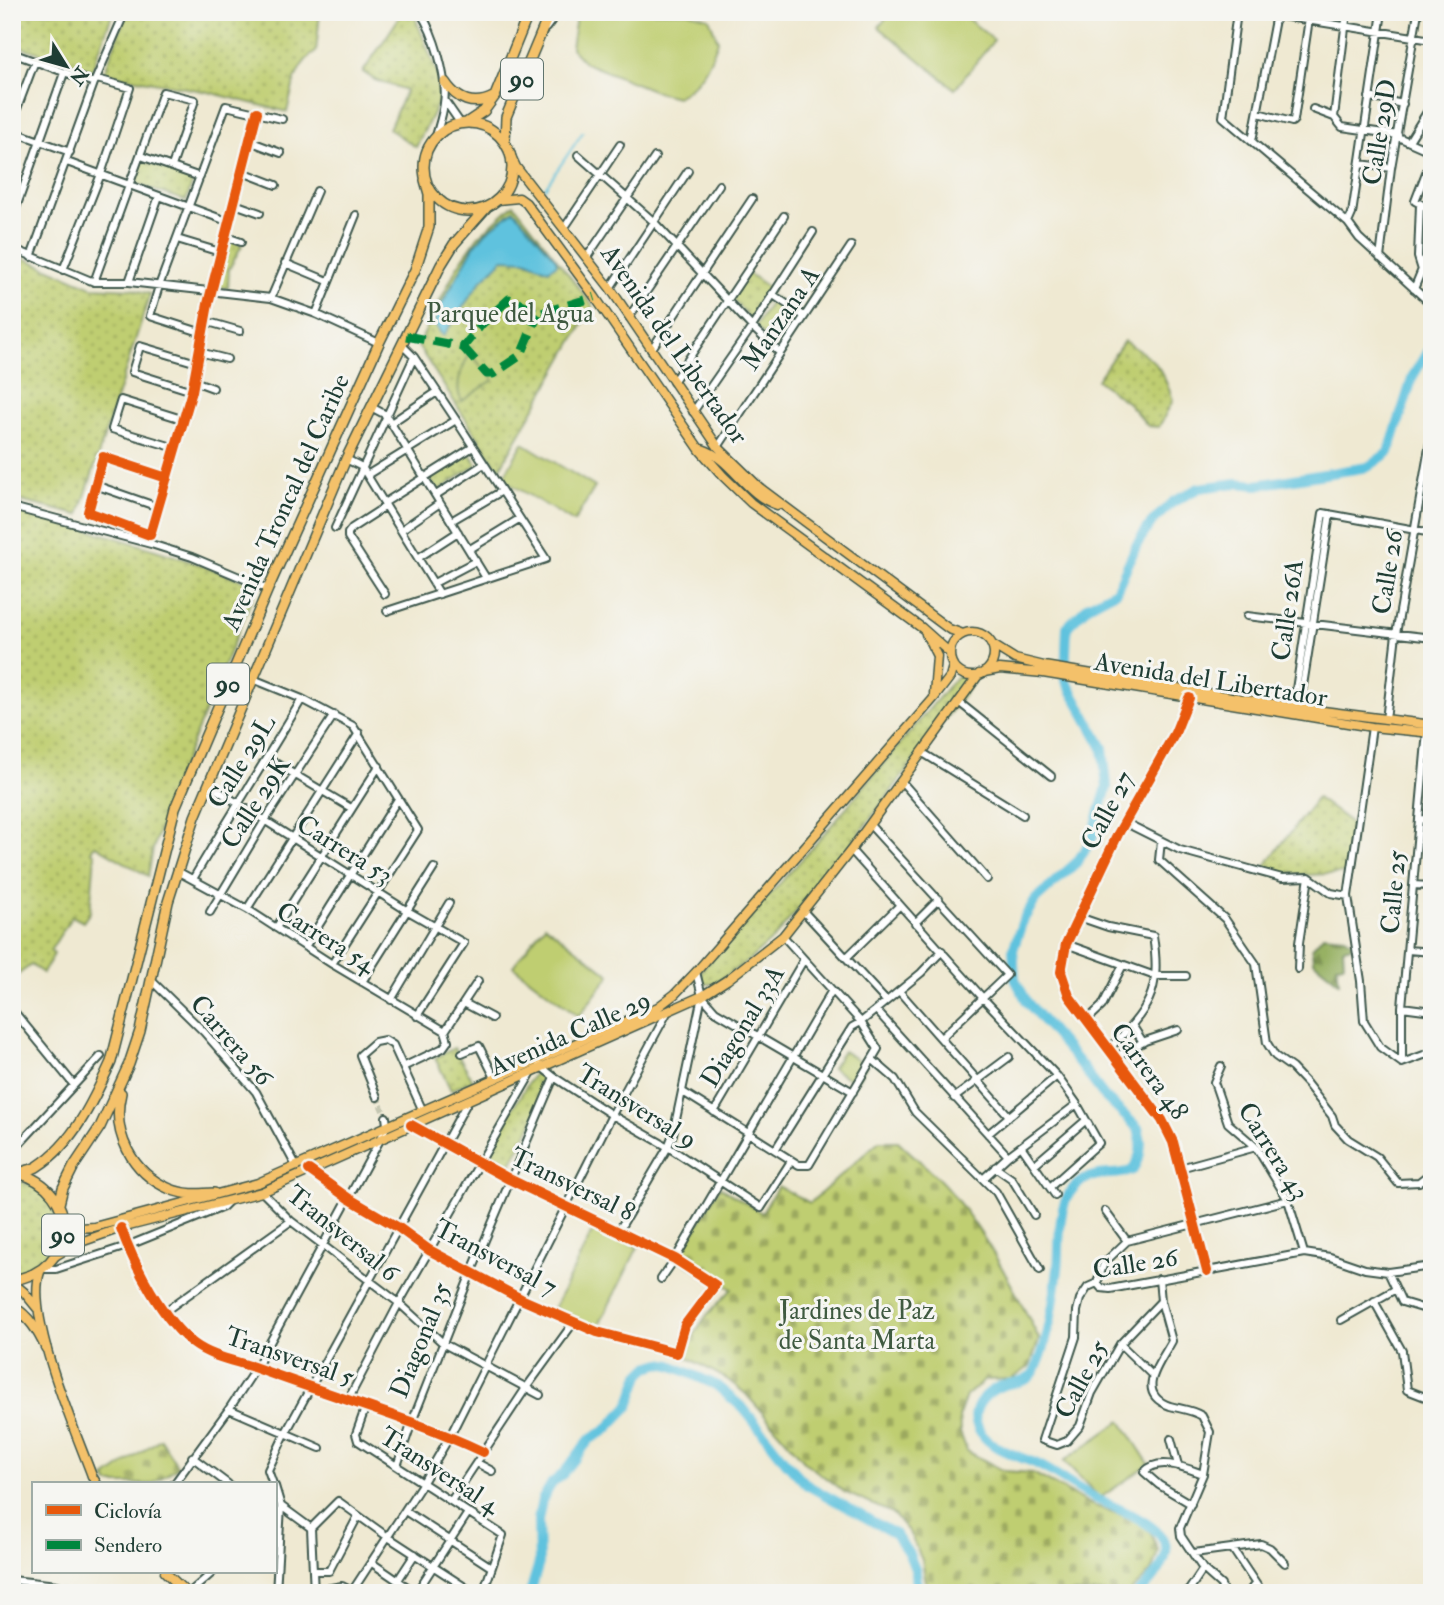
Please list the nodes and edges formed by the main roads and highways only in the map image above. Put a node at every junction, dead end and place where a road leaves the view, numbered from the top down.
1 (529, 12) edge
2 (550, 12) edge
3 (445, 82) road end
4 (495, 96) junction
5 (463, 123) junction
6 (508, 150) junction
7 (425, 180) junction
8 (498, 200) junction
9 (487, 207) junction
10 (699, 450) junction
11 (783, 506) junction
12 (922, 628) junction
13 (963, 634) junction
14 (990, 644) junction
15 (950, 653) junction
16 (953, 666) junction
17 (1044, 669) junction
18 (982, 673) junction
19 (1111, 680) junction
20 (934, 698) junction
21 (1296, 710) junction
22 (1430, 729) edge
23 (129, 1065) junction
24 (535, 1065) junction
25 (15, 1173) edge
26 (214, 1193) junction
27 (60, 1204) junction
28 (64, 1219) junction
29 (55, 1256) junction
30 (42, 1270) junction
31 (12, 1281) edge
32 (12, 1306) edge
33 (37, 1308) junction
34 (46, 1348) junction
35 (96, 1482) edge
36 (167, 1574) edge
37 (188, 1593) edge

1 - 4 highway, 90
2 - 6 highway, 90
3 - 4 highway
4 - 5 highway, 90
5 - 6 highway
5 - 7 highway
6 - 8 highway
6 - 11 main road, Avenida del Libertador
7 - 9 highway
7 - 25 highway, Avenida Troncal del Caribe / 90
8 - 9 highway
8 - 10 main road, Avenida del Libertador
9 - 23 highway, Avenida Troncal del Caribe / 90
10 - 11 main road
10 - 12 main road, Avenida del Libertador
11 - 13 main road, Avenida del Libertador
12 - 15 main road, Avenida del Libertador
12 - 20 main road
13 - 14 main road
13 - 15 main road
14 - 17 main road, Avenida del Libertador
14 - 18 main road
15 - 16 main road
16 - 18 main road
16 - 20 main road, Avenida Calle 29
17 - 18 main road, Avenida del Libertador
17 - 19 main road, Avenida del Libertador
18 - 24 main road, Avenida Calle 29
19 - 21 main road, Avenida del Libertador
19 - 21 main road, Avenida del Libertador
20 - 24 main road, Avenida Calle 29
21 - 22 main road, Avenida del Libertador
21 - 22 main road, Avenida del Libertador
23 - 26 highway
23 - 27 highway, Avenida Troncal del Caribe / 90
24 - 26 main road, Avenida Calle 29
24 - 29 main road, Avenida Calle 29
25 - 27 highway, 90
26 - 28 main road, Avenida Calle 29
27 - 28 highway, 90
28 - 29 highway, 90
29 - 30 highway, 90
30 - 31 highway, 90
30 - 33 main road
31 - 33 main road
32 - 34 highway
33 - 34 main road
34 - 35 main road
36 - 37 main road

